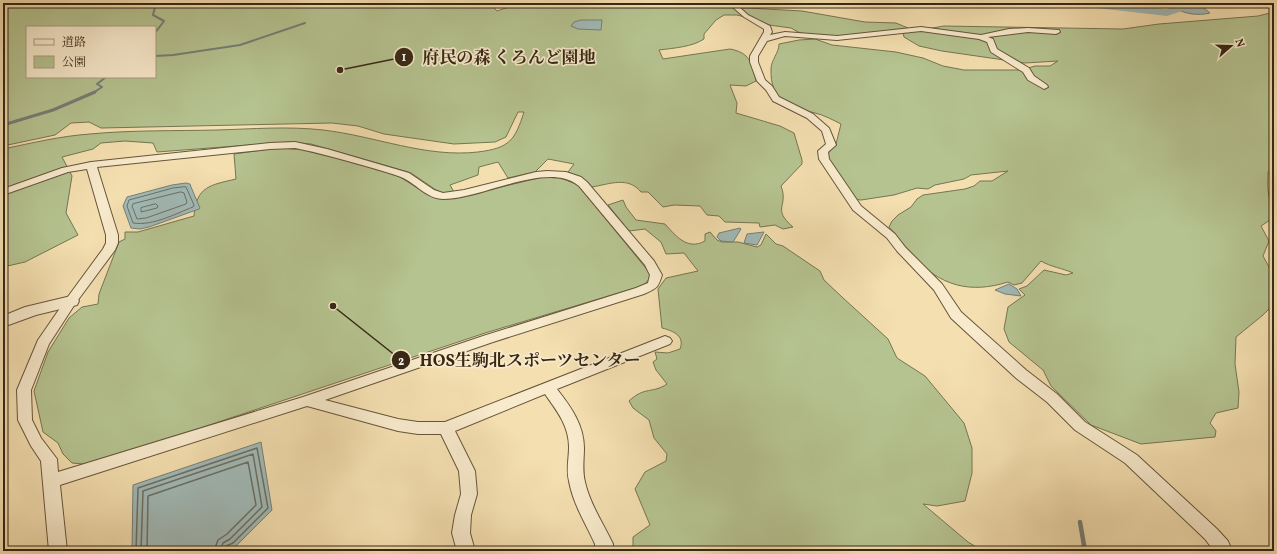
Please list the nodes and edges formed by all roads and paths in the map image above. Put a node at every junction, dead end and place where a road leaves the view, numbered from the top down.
1 (731, 3) edge
2 (1056, 32) dead end
3 (981, 37) junction
4 (764, 39) junction
5 (1044, 87) dead end
6 (91, 164) junction
7 (3, 192) edge
8 (72, 300) junction
9 (3, 322) edge
10 (665, 341) dead end
11 (548, 387) junction
12 (307, 401) junction
13 (446, 428) junction
14 (52, 480) junction
15 (58, 551) edge
16 (466, 551) edge
17 (604, 551) edge
18 (1223, 551) edge

1 - 4 street
2 - 3 street
3 - 4 street
3 - 5 street
4 - 18 street
6 - 7 street
6 - 8 street
6 - 12 street
8 - 9 street
8 - 14 street
10 - 11 street
11 - 13 street
11 - 17 street
12 - 13 street
12 - 14 street
13 - 16 street
14 - 15 street

